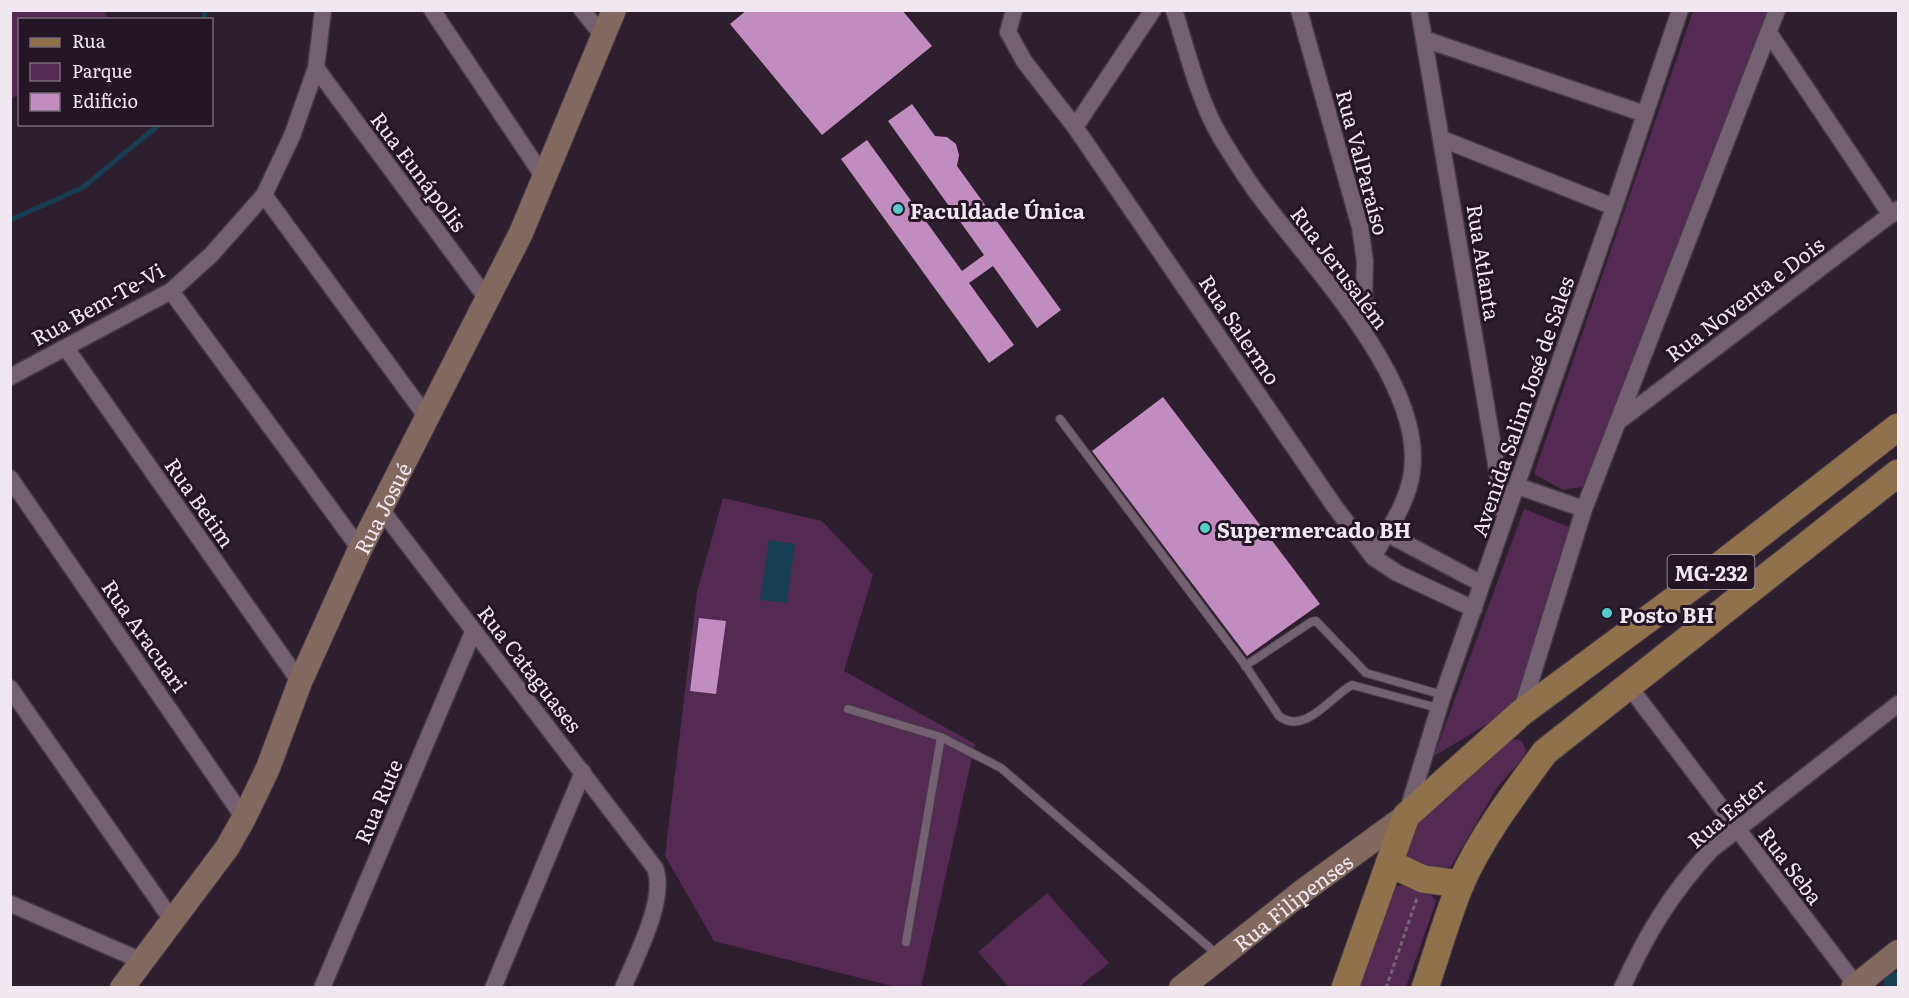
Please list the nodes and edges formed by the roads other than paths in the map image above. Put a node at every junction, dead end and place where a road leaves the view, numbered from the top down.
1 (323, 10) edge
2 (432, 10) edge
3 (582, 10) edge
4 (614, 10) edge
5 (1014, 10) edge
6 (1153, 10) edge
7 (1174, 10) edge
8 (1299, 10) edge
9 (1419, 10) edge
10 (1680, 10) edge
11 (1777, 10) edge
12 (1769, 33) junction
13 (603, 37) junction
14 (1424, 39) junction
15 (316, 68) junction
16 (1645, 114) junction
17 (1075, 128) junction
18 (1442, 140) junction
19 (545, 179) junction
20 (264, 195) junction
21 (1614, 207) junction
22 (1895, 212) edge
23 (171, 291) junction
24 (488, 300) junction
25 (1363, 328) junction
26 (66, 348) junction
27 (10, 377) edge
28 (426, 416) junction
29 (1060, 419) dead end
30 (1617, 423) junction
31 (1899, 427) edge
32 (1899, 472) edge
33 (10, 478) edge
34 (1517, 486) junction
35 (380, 508) junction
36 (1584, 509) junction
37 (1505, 521) junction
38 (1386, 533) junction
39 (360, 549) junction
40 (1373, 557) junction
41 (1709, 574) junction
42 (1482, 584) junction
43 (1732, 603) junction
44 (1474, 609) junction
45 (473, 632) junction
46 (1245, 666) junction
47 (300, 682) junction
48 (1628, 685) junction
49 (10, 688) edge
50 (1440, 701) junction
51 (1899, 704) edge
52 (848, 709) dead end
53 (1521, 713) junction
54 (941, 737) junction
55 (1545, 752) junction
56 (583, 772) junction
57 (1406, 816) junction
58 (244, 818) junction
59 (1737, 830) junction
60 (1389, 863) junction
61 (1461, 884) junction
62 (11, 904) edge
63 (172, 920) junction
64 (906, 942) dead end
65 (1899, 952) edge
66 (1219, 955) junction
67 (142, 961) junction
68 (1854, 986) edge
69 (122, 987) edge
70 (322, 987) edge
71 (494, 987) edge
72 (623, 987) edge
73 (1181, 987) edge
74 (1345, 987) edge
75 (1425, 987) edge
76 (1622, 987) edge

1 - 15 street, Rua Bem-Te-Vi
2 - 19 street
3 - 13 street
4 - 13 street, Rua Josué
5 - 17 street, Rua Salermo
6 - 17 street
7 - 25 street, Rua Jerusalém
8 - 25 street, Rua ValParaíso
9 - 14 street, Rua Atlanta
10 - 16 street, Avenida Salim José de Sales
11 - 12 street
12 - 22 street
12 - 30 street
13 - 19 street, Rua Josué
14 - 16 street
14 - 18 street, Rua Atlanta
15 - 20 street, Rua Bem-Te-Vi
15 - 24 street, Rua Eunápolis
16 - 21 street, Avenida Salim José de Sales
17 - 40 street, Rua Salermo
18 - 21 street
18 - 37 street, Rua Atlanta
19 - 24 street, Rua Josué
20 - 23 street, Rua Bem-Te-Vi
20 - 28 street
21 - 34 street, Avenida Salim José de Sales
22 - 30 street, Rua Noventa e Dois
23 - 26 street, Rua Bem-Te-Vi
23 - 39 street
24 - 28 street, Rua Josué
25 - 38 street, Rua Jerusalém
26 - 27 street, Rua Bem-Te-Vi
26 - 47 street, Rua Betim
28 - 35 street, Rua Josué
29 - 46 lane
30 - 36 street
31 - 41 main road, MG-232
32 - 43 main road, MG-232
33 - 58 street, Rua Aracuari
34 - 36 street
34 - 37 street, Avenida Salim José de Sales
35 - 39 street, Rua Josué
35 - 45 street, Rua Cataguases
36 - 53 street
37 - 42 street, Avenida Salim José de Sales
38 - 40 street, Rua Jerusalém
38 - 42 street
39 - 47 street, Rua Josué
40 - 44 street, Rua Salermo
41 - 43 main road
41 - 53 main road, MG-232
42 - 44 street, Avenida Salim José de Sales
43 - 48 main road, MG-232
44 - 50 street, Avenida Salim José de Sales
45 - 56 street, Rua Cataguases
45 - 70 street, Rua Rute
46 - 50 lane
46 - 50 lane
47 - 58 street, Rua Josué
48 - 55 main road, MG-232
48 - 59 street, Rua Seba
49 - 63 street
50 - 57 street, Avenida Salim José de Sales
51 - 59 street, Rua Ester
52 - 54 lane
53 - 55 main road
53 - 57 main road, MG-232
54 - 64 lane
54 - 66 lane
55 - 61 main road, MG-232
56 - 71 street
56 - 72 street, Rua Cataguases
57 - 60 main road, MG-232
57 - 66 street, Rua Filipenses
58 - 63 street, Rua Josué
59 - 68 street, Rua Seba
59 - 76 street, Rua Ester
60 - 61 main road
60 - 74 main road, MG-232
61 - 75 main road, MG-232
62 - 67 street
63 - 67 street, Rua Josué
65 - 68 street
66 - 73 street, Rua Filipenses
67 - 69 street, Rua Josué

